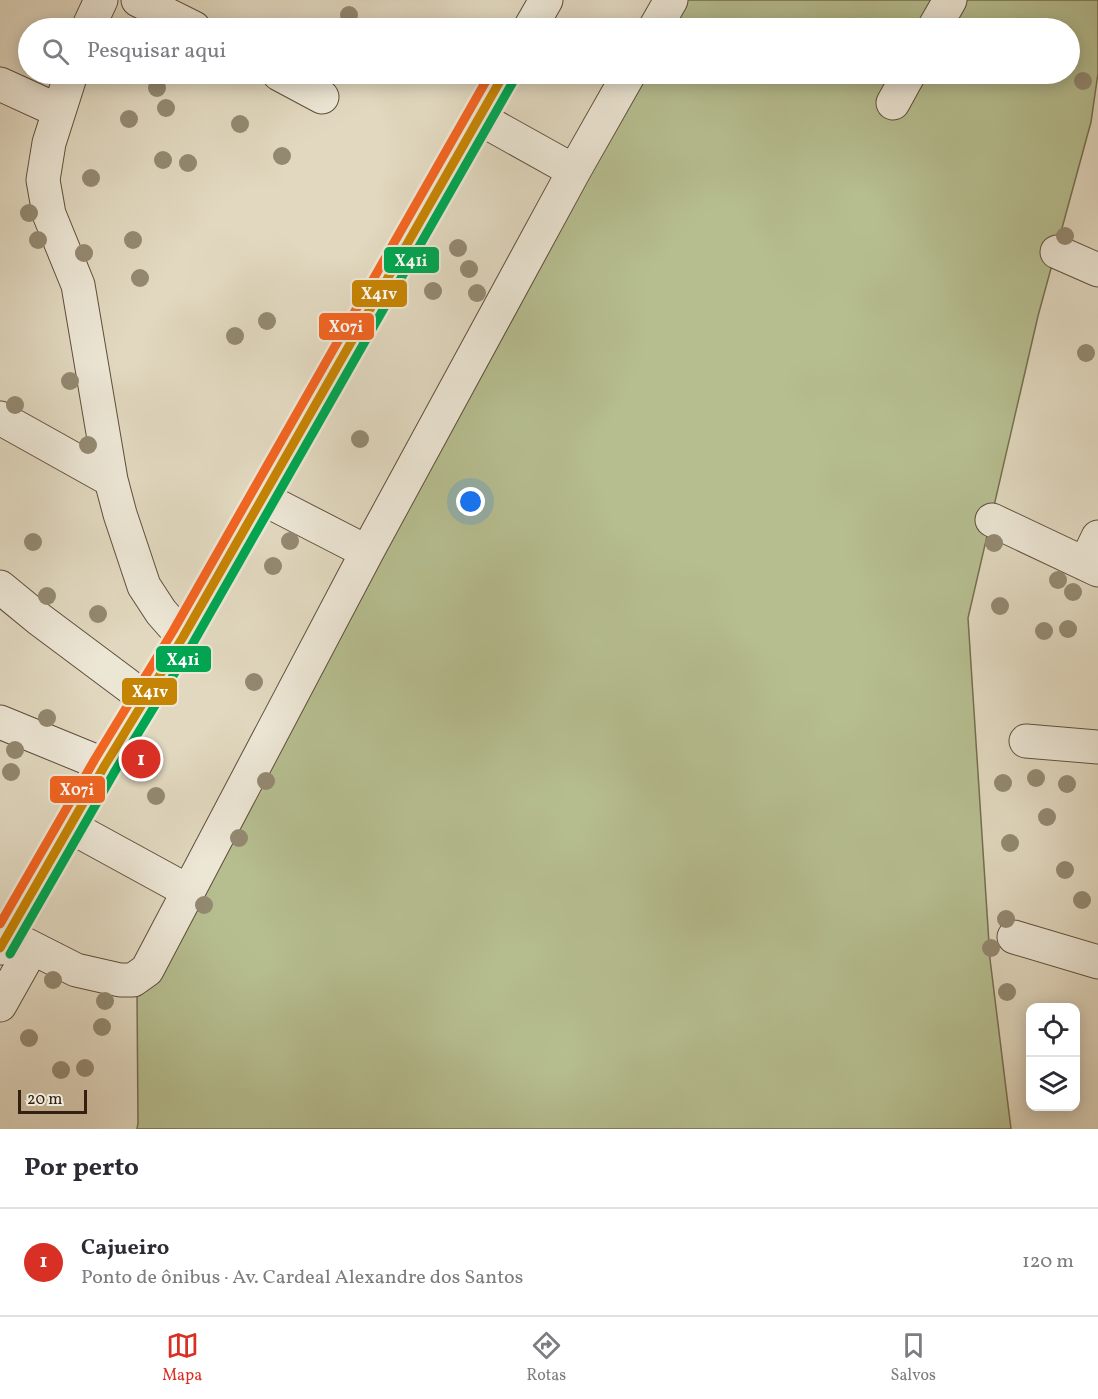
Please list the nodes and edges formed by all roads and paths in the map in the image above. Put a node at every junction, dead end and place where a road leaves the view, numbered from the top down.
1 (101, 0) edge
2 (138, 0) edge
3 (546, 0) edge
4 (671, 0) edge
5 (950, 0) edge
6 (93, 18) edge
7 (174, 18) edge
8 (536, 18) edge
9 (661, 18) edge
10 (940, 18) edge
11 (0, 84) edge
12 (68, 84) edge
13 (298, 84) edge
14 (498, 84) edge
15 (624, 84) edge
16 (903, 84) edge
17 (322, 97) dead end
18 (893, 103) dead end
19 (59, 111) junction
20 (479, 118) junction
21 (574, 171) junction
22 (1058, 252) dead end
23 (1098, 270) edge
24 (0, 418) edge
25 (111, 480) junction
26 (262, 498) junction
27 (992, 520) dead end
28 (367, 552) junction
29 (1094, 557) edge
30 (0, 587) edge
31 (183, 637) junction
32 (146, 699) junction
33 (0, 722) edge
34 (1026, 741) dead end
35 (1098, 747) edge
36 (105, 765) junction
37 (71, 827) junction
38 (188, 891) junction
39 (12, 903) edge
40 (1014, 937) dead end
41 (13, 944) edge
42 (1098, 962) edge
43 (0, 1005) edge

1 - 6 street
2 - 7 street
3 - 8 street
4 - 9 street
5 - 10 street
11 - 19 street
12 - 19 street
13 - 17 street
14 - 20 street
15 - 21 street
16 - 18 street
19 - 25 street
20 - 21 street
20 - 26 street
21 - 28 street
22 - 23 street
24 - 25 street
25 - 31 street
26 - 28 street
26 - 31 street
27 - 29 street
28 - 38 street
30 - 32 street
31 - 32 street
32 - 36 street
33 - 36 street
34 - 35 street
36 - 37 street
37 - 38 street
37 - 39 street
38 - 41 street
39 - 41 street
40 - 42 street
41 - 43 street

